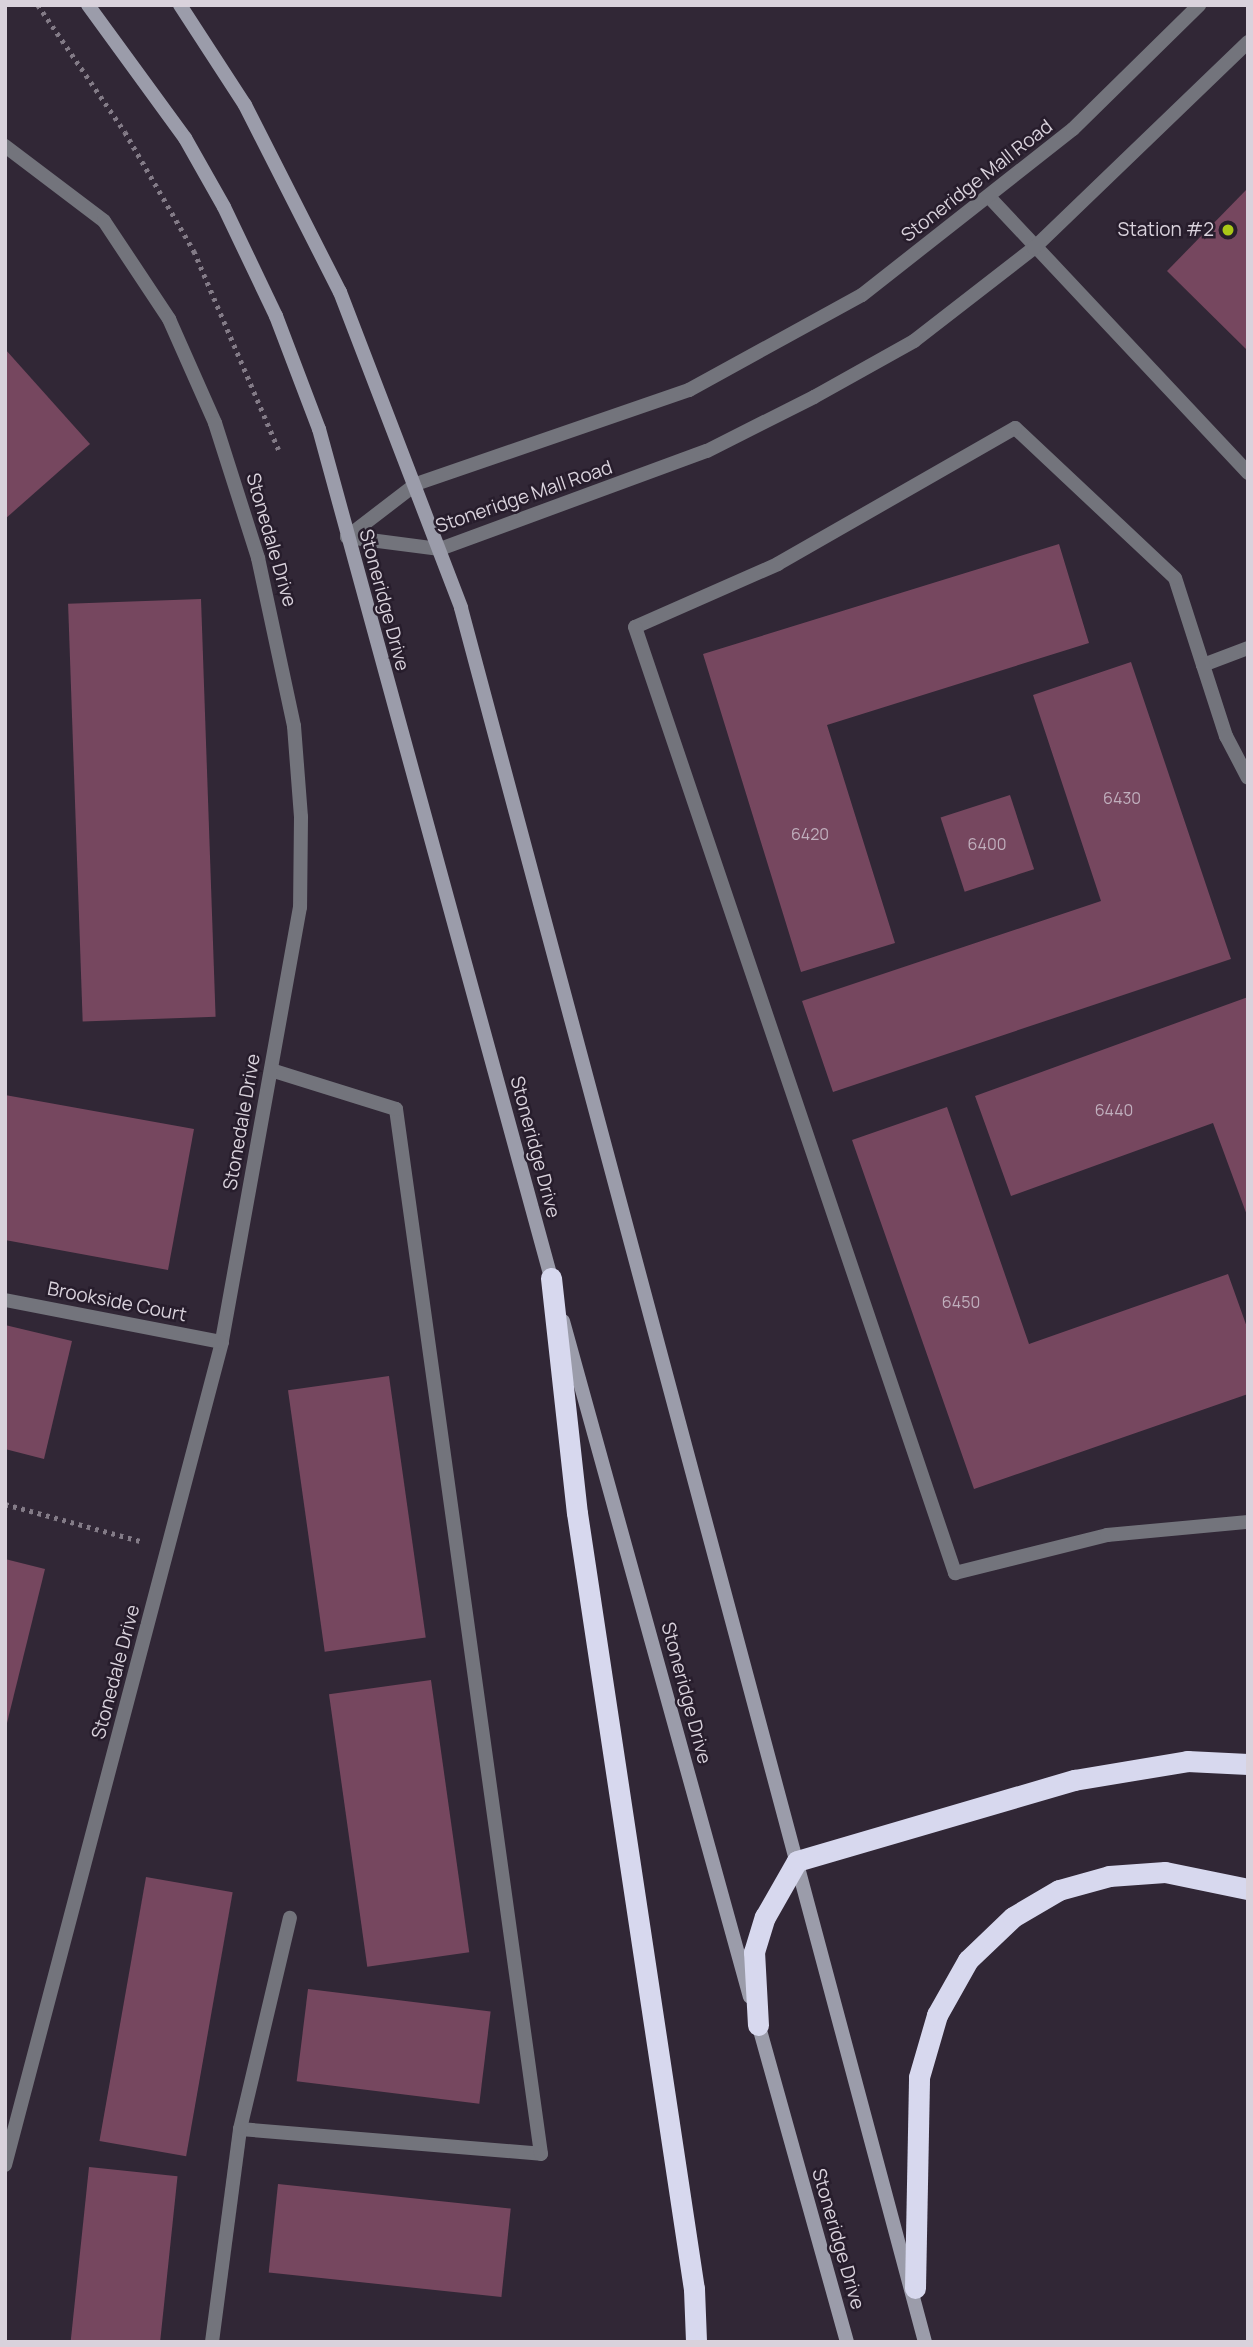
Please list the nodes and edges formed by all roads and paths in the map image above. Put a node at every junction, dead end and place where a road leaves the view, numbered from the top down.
1 (38, 5) edge
2 (88, 5) edge
3 (180, 5) edge
4 (1199, 5) edge
5 (1248, 42) edge
6 (5, 146) edge
7 (991, 199) junction
8 (1034, 248) junction
9 (279, 450) dead end
10 (1248, 472) edge
11 (416, 484) junction
12 (347, 537) junction
13 (440, 549) junction
14 (1248, 648) edge
15 (1203, 665) junction
16 (1248, 778) edge
17 (271, 1070) junction
18 (551, 1278) junction
19 (5, 1300) edge
20 (222, 1342) junction
21 (5, 1504) edge
22 (1248, 1522) edge
23 (168, 1549) junction
24 (1248, 1764) edge
25 (797, 1861) junction
26 (1248, 1889) edge
27 (289, 1917) dead end
28 (758, 2025) junction
29 (240, 2129) junction
30 (5, 2165) edge
31 (915, 2288) junction
32 (212, 2342) edge
33 (696, 2342) edge
34 (847, 2342) edge
35 (925, 2342) edge

1 - 9 path
2 - 12 main road, Stoneridge Drive
3 - 11 main road
4 - 7 street, Stoneridge Mall Road
5 - 8 street, Stoneridge Mall Road
6 - 17 street, Stonedale Drive
7 - 8 street
7 - 11 street, Stoneridge Mall Road
8 - 10 street
8 - 13 street, Stoneridge Mall Road
11 - 12 street, Stoneridge Mall Road
11 - 13 main road
12 - 13 street, Stoneridge Mall Road
12 - 18 main road, Stoneridge Drive
13 - 25 main road
14 - 15 street
15 - 16 street
15 - 22 street
17 - 20 street, Stonedale Drive
17 - 29 street
18 - 28 main road, Stoneridge Drive
18 - 33 highway
19 - 20 street, Brookside Court
20 - 23 street, Stonedale Drive
21 - 23 path
23 - 30 street, Stonedale Drive
24 - 25 highway
25 - 28 highway
25 - 31 main road
26 - 31 highway
27 - 29 street
28 - 34 main road, Stoneridge Drive
29 - 32 street
31 - 35 main road

